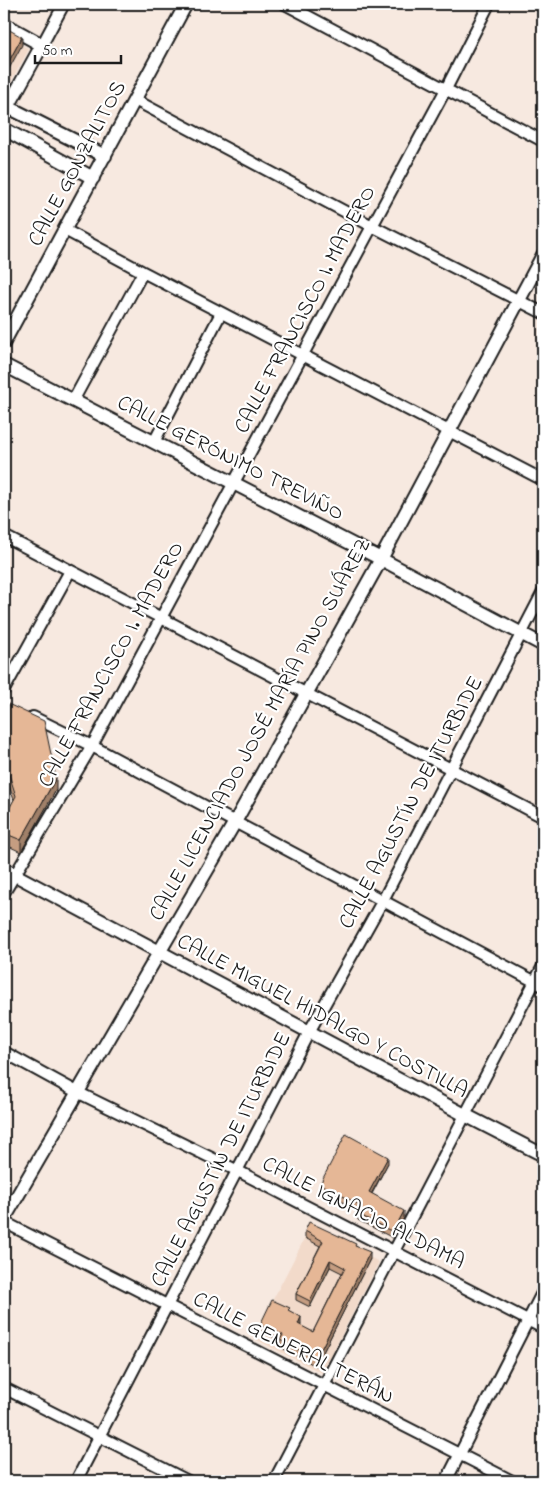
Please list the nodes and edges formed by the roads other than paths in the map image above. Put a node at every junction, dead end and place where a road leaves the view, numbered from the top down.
1 (64, 4) edge
2 (186, 4) edge
3 (285, 4) edge
4 (490, 4) edge
5 (4, 24) edge
6 (42, 45) junction
7 (446, 89) junction
8 (135, 100) junction
9 (6, 110) edge
10 (4, 129) edge
11 (543, 141) edge
12 (105, 156) junction
13 (93, 178) junction
14 (372, 226) junction
15 (65, 230) junction
16 (543, 255) edge
17 (142, 272) junction
18 (520, 301) junction
19 (221, 313) junction
20 (543, 313) edge
21 (4, 342) edge
22 (302, 356) junction
23 (4, 365) edge
24 (73, 401) junction
25 (449, 431) junction
26 (154, 442) junction
27 (543, 480) edge
28 (234, 483) junction
29 (4, 536) edge
30 (381, 559) junction
31 (70, 571) junction
32 (543, 592) edge
33 (161, 618) junction
34 (522, 634) junction
35 (543, 645) edge
36 (4, 690) edge
37 (306, 693) junction
38 (22, 711) edge
39 (92, 746) junction
40 (452, 770) junction
41 (543, 817) edge
42 (235, 822) junction
43 (9, 872) edge
44 (4, 893) edge
45 (383, 900) junction
46 (159, 953) junction
47 (543, 966) edge
48 (539, 983) edge
49 (310, 1032) junction
50 (4, 1052) edge
51 (78, 1092) junction
52 (465, 1115) junction
53 (543, 1155) edge
54 (238, 1171) junction
55 (4, 1220) edge
56 (395, 1252) junction
57 (543, 1290) edge
58 (168, 1306) junction
59 (528, 1320) junction
60 (543, 1328) edge
61 (324, 1386) junction
62 (4, 1388) edge
63 (100, 1437) junction
64 (460, 1455) junction
65 (76, 1481) edge
66 (188, 1481) edge
67 (274, 1481) edge
68 (446, 1481) edge
69 (512, 1481) edge

1 - 6 street
2 - 8 street, CALLE GONZALITOS
3 - 7 street
4 - 7 street, CALLE FRANCISCO I. MADERO
5 - 6 street
6 - 9 street
7 - 11 street
7 - 14 street, CALLE FRANCISCO I. MADERO
8 - 12 street, CALLE GONZALITOS
8 - 14 street
9 - 12 street
10 - 13 street
12 - 13 street, CALLE GONZALITOS
13 - 15 street, CALLE GONZALITOS
14 - 18 street
14 - 22 street, CALLE FRANCISCO I. MADERO
15 - 17 street
15 - 21 street, CALLE GONZALITOS
16 - 18 street, CALLE LICENCIADO JOSÉ MARÍA PINO SUÁREZ
17 - 19 street
17 - 24 street
18 - 20 street
18 - 25 street, CALLE LICENCIADO JOSÉ MARÍA PINO SUÁREZ
19 - 22 street
19 - 26 street
22 - 25 street
22 - 28 street, CALLE FRANCISCO I. MADERO
23 - 24 street, CALLE GERÓNIMO TREVIÑO
24 - 26 street, CALLE GERÓNIMO TREVIÑO
25 - 27 street
25 - 30 street, CALLE LICENCIADO JOSÉ MARÍA PINO SUÁREZ
26 - 28 street, CALLE GERÓNIMO TREVIÑO
28 - 30 street, CALLE GERÓNIMO TREVIÑO
28 - 33 street, CALLE FRANCISCO I. MADERO
29 - 31 street
30 - 34 street, CALLE GERÓNIMO TREVIÑO
30 - 37 street, CALLE LICENCIADO JOSÉ MARÍA PINO SUÁREZ
31 - 33 street
31 - 36 street
32 - 34 street, CALLE AGUSTÍN DE ITURBIDE
33 - 37 street
33 - 39 street, CALLE FRANCISCO I. MADERO
34 - 35 street, CALLE GERÓNIMO TREVIÑO
34 - 40 street, CALLE AGUSTÍN DE ITURBIDE
37 - 40 street
37 - 42 street, CALLE LICENCIADO JOSÉ MARÍA PINO SUÁREZ
38 - 39 street
39 - 42 street
39 - 43 street, CALLE FRANCISCO I. MADERO
40 - 41 street
40 - 45 street, CALLE AGUSTÍN DE ITURBIDE
42 - 45 street
42 - 46 street, CALLE LICENCIADO JOSÉ MARÍA PINO SUÁREZ
43 - 44 street, CALLE FRANCISCO I. MADERO
43 - 46 street, CALLE MIGUEL HIDALGO Y COSTILLA
45 - 48 street
45 - 49 street, CALLE AGUSTÍN DE ITURBIDE
46 - 49 street, CALLE MIGUEL HIDALGO Y COSTILLA
46 - 51 street, CALLE LICENCIADO JOSÉ MARÍA PINO SUÁREZ
47 - 48 street
48 - 52 street
49 - 52 street, CALLE MIGUEL HIDALGO Y COSTILLA
49 - 54 street, CALLE AGUSTÍN DE ITURBIDE
50 - 51 street, CALLE IGNACIO ALDAMA
51 - 54 street, CALLE IGNACIO ALDAMA
51 - 55 street, CALLE LICENCIADO JOSÉ MARÍA PINO SUÁREZ
52 - 53 street, CALLE MIGUEL HIDALGO Y COSTILLA
52 - 56 street
54 - 56 street, CALLE IGNACIO ALDAMA
54 - 58 street, CALLE AGUSTÍN DE ITURBIDE
55 - 58 street, CALLE GENERAL TERÁN
56 - 59 street, CALLE IGNACIO ALDAMA
56 - 61 street
57 - 59 street
58 - 61 street, CALLE GENERAL TERÁN
58 - 63 street, CALLE AGUSTÍN DE ITURBIDE
59 - 60 street, CALLE IGNACIO ALDAMA
59 - 64 street
61 - 64 street, CALLE GENERAL TERÁN
61 - 67 street
62 - 63 street
63 - 65 street, CALLE AGUSTÍN DE ITURBIDE
63 - 66 street
64 - 68 street
64 - 69 street, CALLE GENERAL TERÁN

